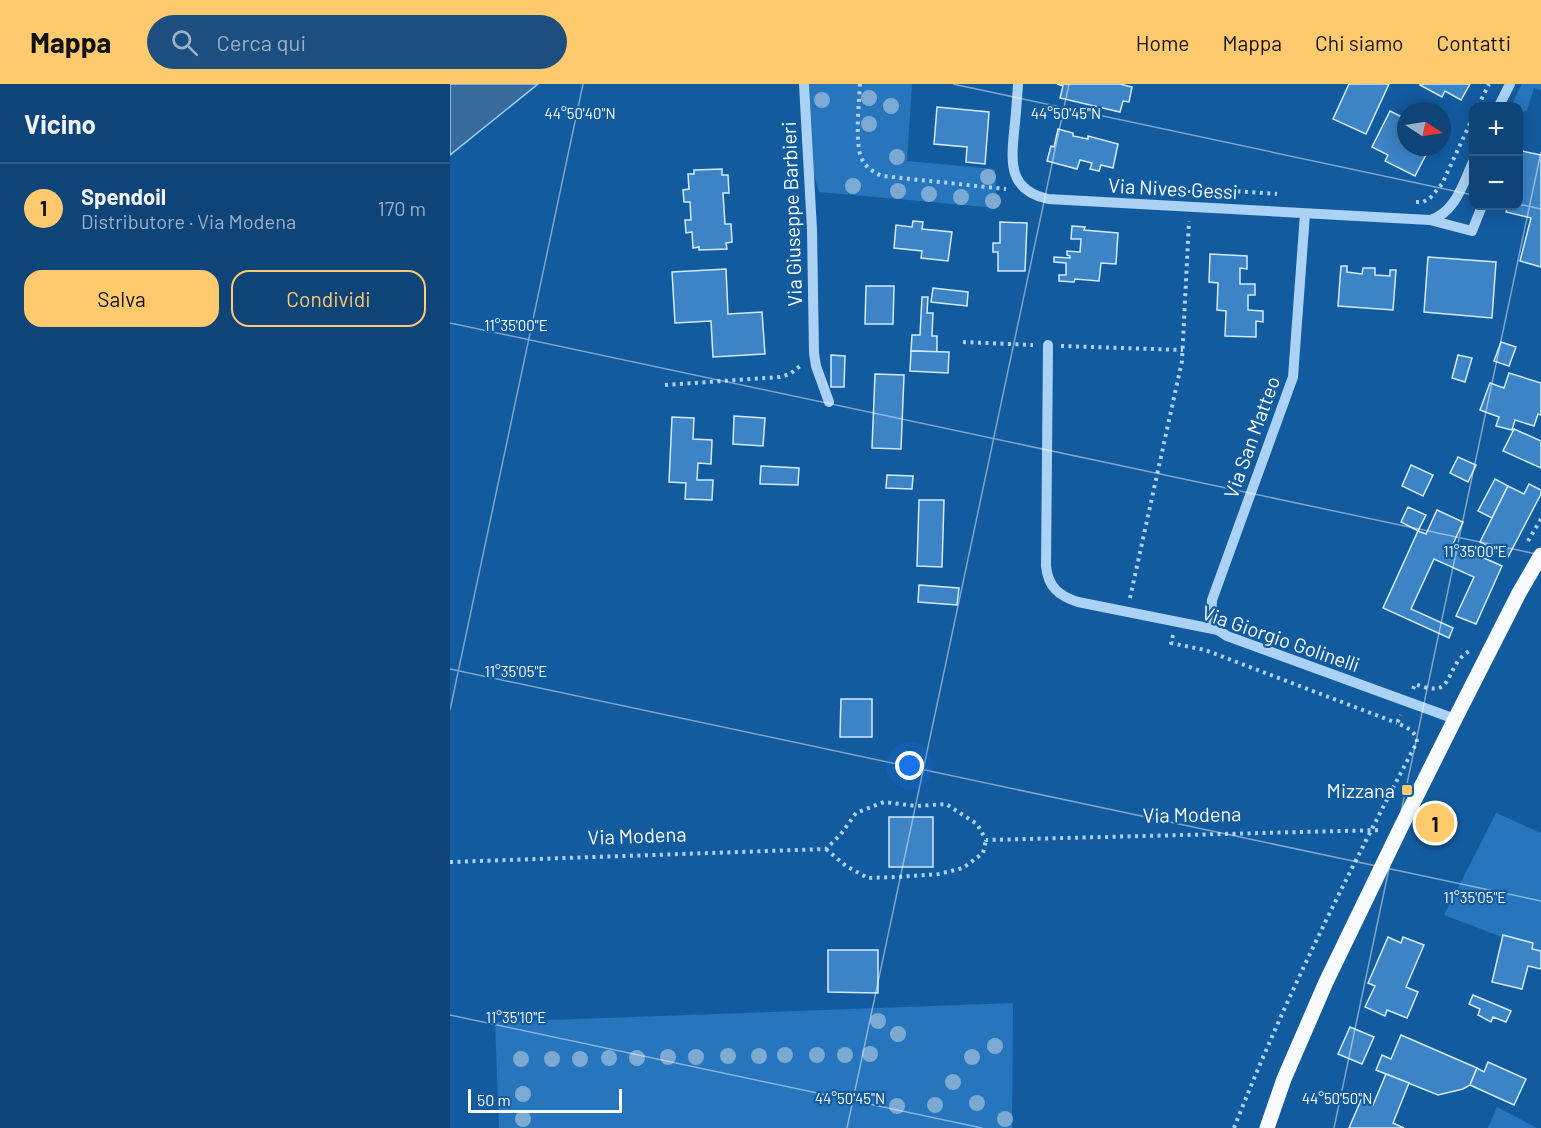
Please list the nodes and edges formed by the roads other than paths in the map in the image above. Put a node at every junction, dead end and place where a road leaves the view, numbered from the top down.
1 (804, 84) edge
2 (1018, 84) edge
3 (1510, 84) edge
4 (1501, 102) edge
5 (1469, 170) edge
6 (1480, 210) edge
7 (1305, 214) junction
8 (1430, 220) junction
9 (1048, 345) road end
10 (829, 402) dead end
11 (1541, 555) edge
12 (1218, 630) junction
13 (1455, 719) junction
14 (1267, 1128) edge

1 - 10 street, Via Giuseppe Barbieri
2 - 7 street, Via Nives Gessi
3 - 4 street
5 - 8 street
6 - 8 street, Via Nives Gessi
7 - 8 street, Via Nives Gessi
7 - 12 street, Via San Matteo
9 - 12 street, Via Giorgio Golinelli
11 - 13 main road
12 - 13 street, Via Giorgio Golinelli
13 - 14 main road

